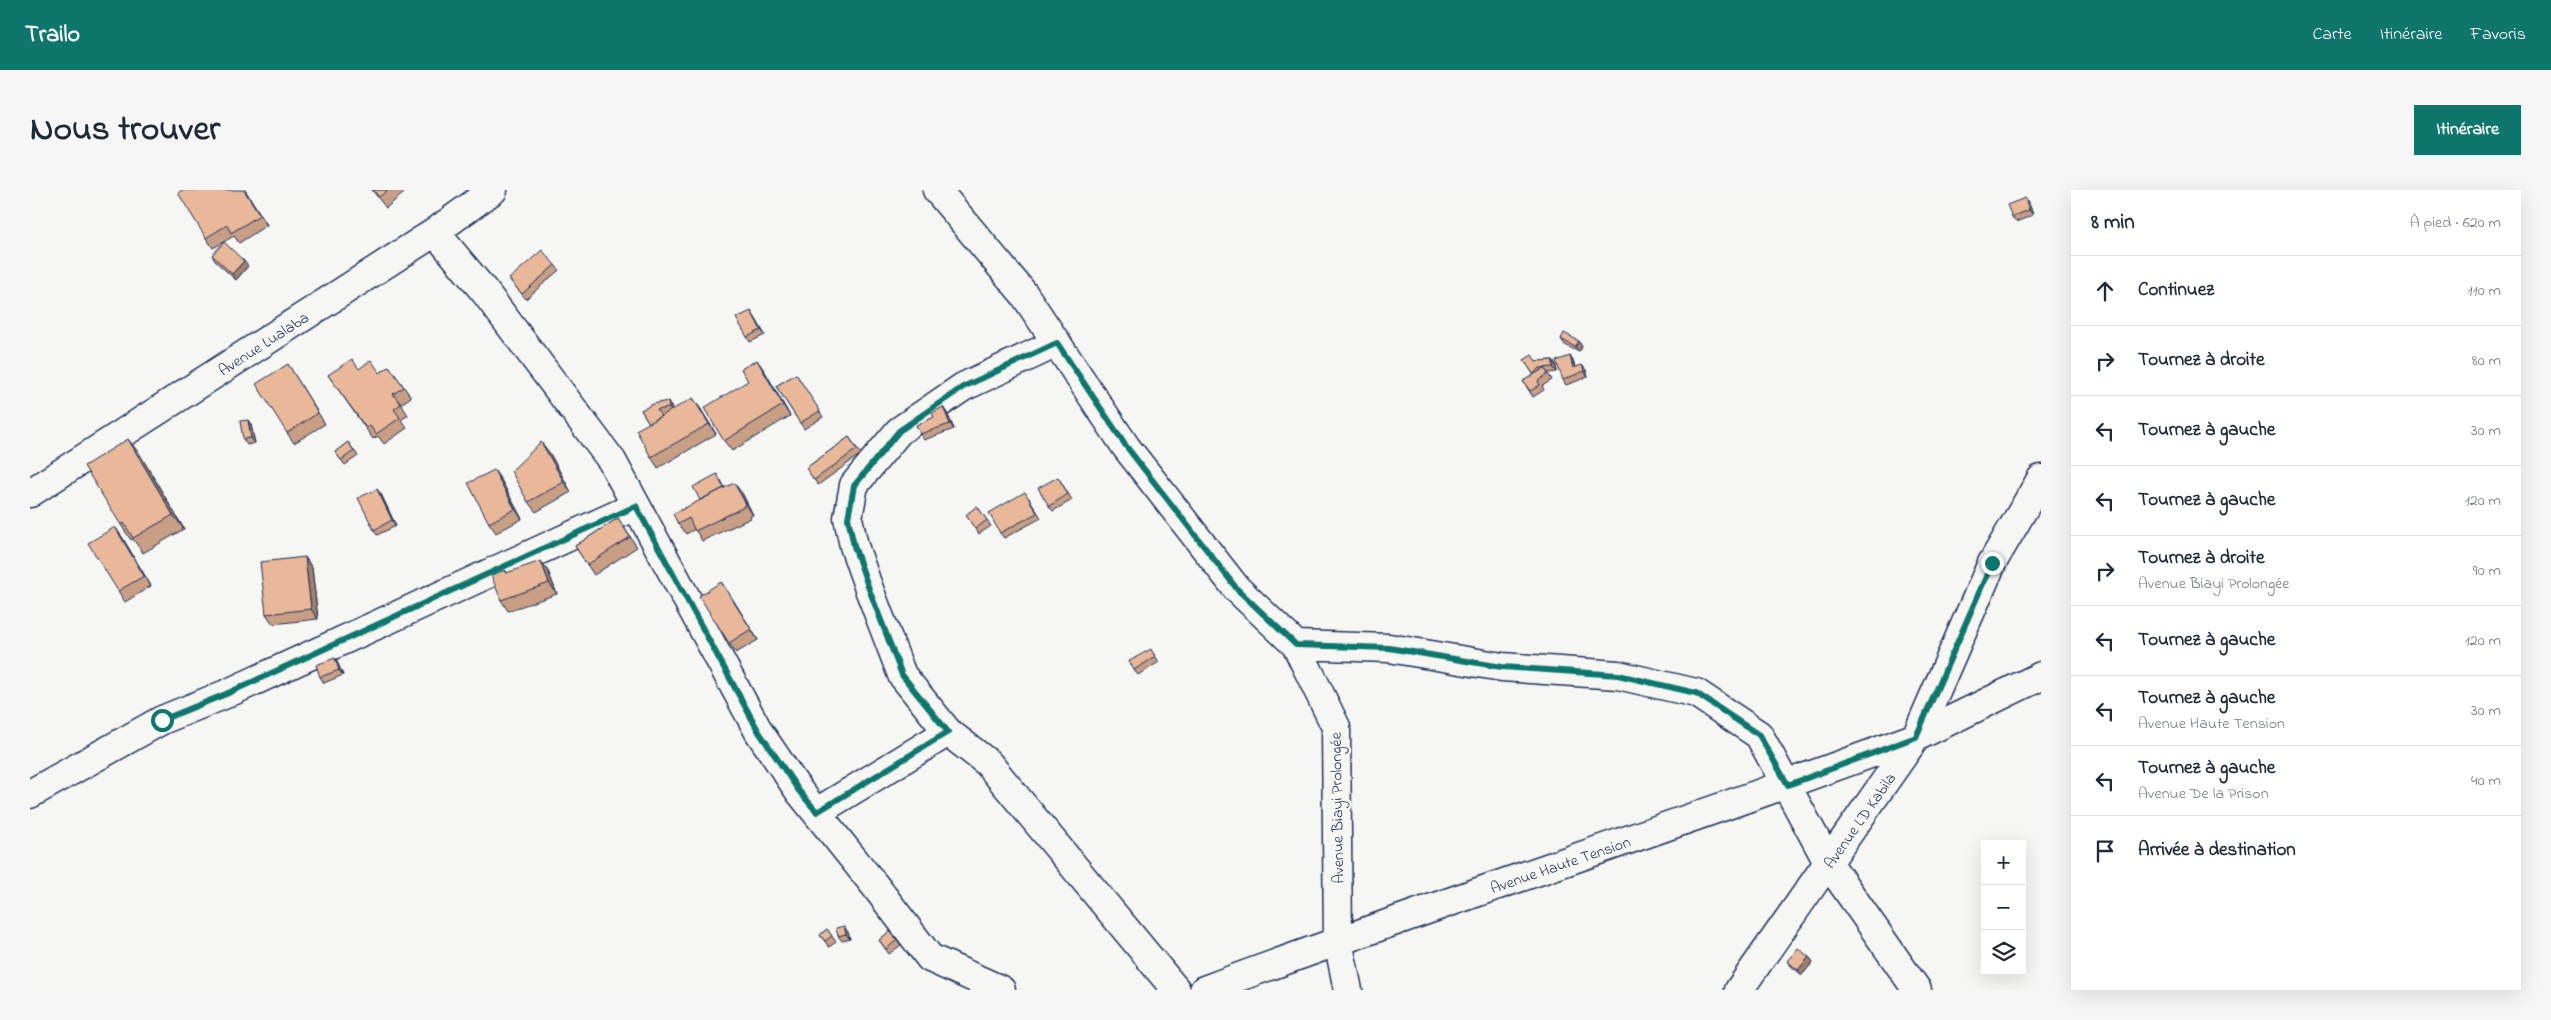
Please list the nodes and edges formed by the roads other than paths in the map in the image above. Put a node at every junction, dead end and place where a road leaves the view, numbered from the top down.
1 (493, 190) edge
2 (937, 190) edge
3 (435, 232) junction
4 (1057, 343) junction
5 (2041, 479) edge
6 (30, 493) edge
7 (636, 506) junction
8 (1296, 645) junction
9 (2041, 676) edge
10 (948, 732) junction
11 (1916, 737) junction
12 (1788, 785) junction
13 (30, 794) edge
14 (817, 812) junction
15 (1829, 864) junction
16 (1338, 940) junction
17 (1001, 990) edge
18 (1176, 990) edge
19 (1204, 990) edge
20 (1348, 990) edge
21 (1739, 990) edge
22 (1917, 990) edge

1 - 3 street, Avenue Lualaba
2 - 4 street, Avenue Biayi Prolongée
3 - 6 street, Avenue Lualaba
3 - 7 street
4 - 8 street, Avenue Biayi Prolongée
4 - 10 street
5 - 11 street
7 - 13 street
7 - 14 street
8 - 12 street
8 - 16 street, Avenue Biayi Prolongée
9 - 11 street, Avenue LD Kabila
10 - 14 street
10 - 18 street
11 - 12 street, Avenue Haute Tension
11 - 15 street, Avenue LD Kabila
12 - 15 street
12 - 16 street, Avenue Haute Tension
14 - 17 street
15 - 21 street, Avenue LD Kabila
15 - 22 street
16 - 19 street, Avenue Haute Tension
16 - 20 street, Avenue Biayi Prolongée

